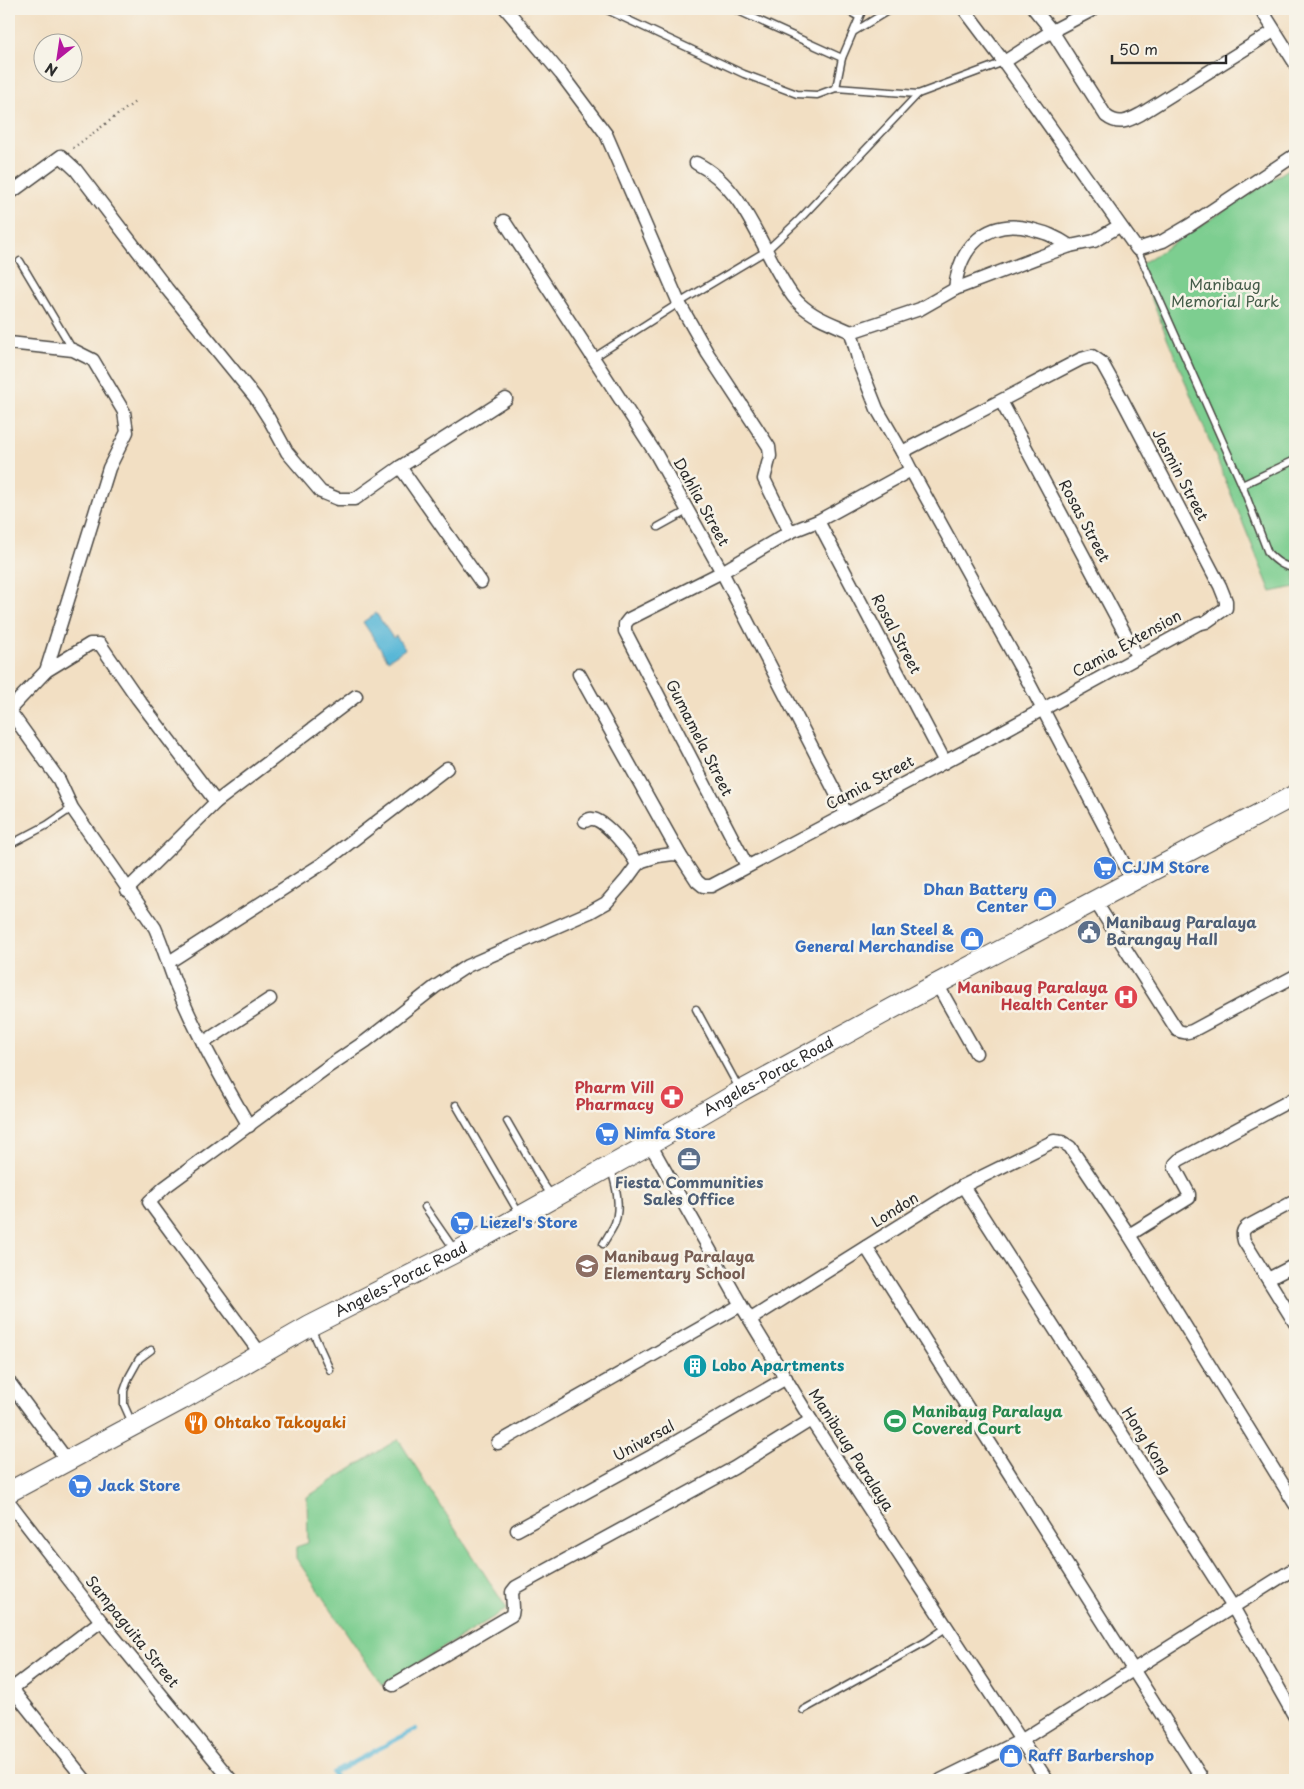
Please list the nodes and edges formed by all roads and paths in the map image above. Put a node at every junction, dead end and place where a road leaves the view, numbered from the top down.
1 (506, 9) edge
2 (605, 9) edge
3 (734, 9) edge
4 (845, 9) edge
5 (863, 9) edge
6 (891, 9) edge
7 (964, 9) edge
8 (1034, 9) edge
9 (1094, 9) edge
10 (1261, 9) edge
11 (859, 17) junction
12 (855, 31) junction
13 (1052, 31) junction
14 (1274, 31) junction
15 (842, 58) junction
16 (1004, 62) junction
17 (1295, 63) edge
18 (836, 88) junction
19 (918, 94) junction
20 (135, 102) dead end
21 (1295, 155) edge
22 (61, 156) junction
23 (696, 163) dead end
24 (9, 194) edge
25 (504, 222) dead end
26 (1119, 226) junction
27 (1070, 246) junction
28 (1137, 249) junction
29 (766, 251) junction
30 (20, 261) dead end
31 (955, 290) junction
32 (679, 303) junction
33 (851, 332) junction
34 (9, 343) edge
35 (73, 350) junction
36 (593, 358) junction
37 (506, 399) dead end
38 (1002, 400) junction
39 (902, 452) junction
40 (1295, 460) edge
41 (400, 467) junction
42 (911, 470) junction
43 (1242, 485) junction
44 (688, 511) junction
45 (818, 521) junction
46 (658, 527) dead end
47 (790, 532) junction
48 (1295, 568) edge
49 (722, 572) junction
50 (480, 582) dead end
51 (1226, 608) joint
52 (1137, 656) junction
53 (46, 671) junction
54 (579, 674) dead end
55 (356, 696) dead end
56 (1043, 709) junction
57 (9, 710) edge
58 (945, 762) junction
59 (447, 768) dead end
60 (1295, 795) edge
61 (216, 802) junction
62 (72, 808) junction
63 (846, 813) junction
64 (585, 821) dead end
65 (9, 845) edge
66 (680, 855) junction
67 (637, 865) junction
68 (747, 866) junction
69 (1133, 881) junction
70 (127, 890) junction
71 (1095, 901) junction
72 (169, 962) junction
73 (1295, 976) edge
74 (937, 984) junction
75 (270, 999) dead end
76 (696, 1009) dead end
77 (203, 1043) junction
78 (976, 1053) dead end
79 (741, 1091) junction
80 (1295, 1098) edge
81 (456, 1105) dead end
82 (507, 1121) dead end
83 (249, 1126) junction
84 (650, 1144) junction
85 (610, 1165) junction
86 (963, 1186) junction
87 (553, 1197) junction
88 (1295, 1201) edge
89 (425, 1207) dead end
90 (521, 1216) junction
91 (1130, 1235) junction
92 (603, 1244) dead end
93 (866, 1247) junction
94 (456, 1252) junction
95 (1295, 1265) edge
96 (1268, 1280) junction
97 (742, 1305) junction
98 (751, 1319) junction
99 (1295, 1323) edge
100 (310, 1326) junction
101 (152, 1350) dead end
102 (260, 1353) junction
103 (330, 1370) dead end
104 (786, 1378) junction
105 (9, 1382) edge
106 (811, 1420) junction
107 (133, 1425) junction
108 (498, 1442) dead end
109 (67, 1460) junction
110 (9, 1492) edge
111 (9, 1502) edge
112 (1295, 1504) edge
113 (517, 1530) dead end
114 (1295, 1568) edge
115 (1233, 1607) junction
116 (101, 1621) junction
117 (948, 1627) junction
118 (1134, 1669) junction
119 (393, 1685) dead end
120 (11, 1688) edge
121 (803, 1710) dead end
122 (1295, 1716) edge
123 (1022, 1740) junction
124 (85, 1780) edge
125 (231, 1780) edge
126 (941, 1780) edge
127 (1047, 1780) edge
128 (1203, 1780) edge

1 - 32 street
2 - 18 lane
3 - 15 lane
4 - 11 lane
5 - 11 lane
6 - 12 lane
7 - 16 street
8 - 13 street
9 - 13 street
10 - 14 street
11 - 12 lane
12 - 15 lane
13 - 14 street
13 - 16 street
14 - 17 street
15 - 18 lane
16 - 19 lane
16 - 26 street
18 - 19 lane
19 - 29 lane
20 - 22 path
21 - 28 street
22 - 24 street
22 - 41 street
23 - 29 street
25 - 36 street, Dahlia Street
26 - 27 street
26 - 28 street
27 - 31 street
27 - 31 street
28 - 43 lane
29 - 32 lane
29 - 33 street
30 - 35 lane
31 - 33 street
32 - 36 lane
32 - 47 street
33 - 39 street
34 - 35 street
35 - 53 street
36 - 44 street, Dahlia Street
37 - 41 street
38 - 39 street
38 - 51 street, Jasmin Street
38 - 52 street, Rosas Street
39 - 42 street
40 - 43 lane
41 - 50 street
42 - 45 street
42 - 56 street
43 - 48 lane
44 - 46 lane
44 - 49 street, Dahlia Street
45 - 47 street
45 - 58 street, Rosal Street
47 - 49 street
49 - 63 street, Dahlia Street
49 - 68 street, Gumamela Street
51 - 52 street, Camia Extension
52 - 56 street, Camia Extension
53 - 57 street
53 - 61 street
54 - 66 street
55 - 61 street
56 - 58 street, Camia Street
56 - 69 street
57 - 62 street
58 - 63 street, Camia Street
59 - 72 street
60 - 69 main road, Angeles-Porac Road
61 - 70 street
62 - 65 lane
62 - 70 street
63 - 68 street, Camia Street
64 - 67 street
66 - 67 street
66 - 68 street, Camia Street
67 - 83 street
69 - 71 main road, Angeles-Porac Road
70 - 72 street
71 - 73 street
71 - 74 main road, Angeles-Porac Road
72 - 77 street
74 - 78 street
74 - 79 main road, Angeles-Porac Road
75 - 77 street
76 - 79 lane
77 - 83 street
79 - 84 main road, Angeles-Porac Road
80 - 91 street
81 - 90 lane
82 - 87 lane
83 - 102 street
84 - 85 main road, Angeles-Porac Road
84 - 97 street, Manibaug Paralaya
85 - 87 main road, Angeles-Porac Road
85 - 92 lane
86 - 91 street, London
86 - 93 street, London
86 - 115 street, Hong Kong
87 - 90 main road, Angeles-Porac Road
88 - 96 street
89 - 94 lane
90 - 94 main road, Angeles-Porac Road
91 - 112 street
93 - 98 street, London
93 - 118 street
94 - 100 main road, Angeles-Porac Road
95 - 96 street
96 - 99 street
97 - 98 street, Manibaug Paralaya
97 - 108 street
98 - 104 street, Manibaug Paralaya
100 - 102 main road, Angeles-Porac Road
100 - 103 lane
101 - 107 lane
102 - 107 main road, Angeles-Porac Road
104 - 106 street, Manibaug Paralaya
104 - 113 street, Universal
105 - 109 street
106 - 117 street, Manibaug Paralaya
106 - 119 street
107 - 109 main road, Angeles-Porac Road
109 - 110 main road, Angeles-Porac Road
111 - 116 street, Sampaguita Street
114 - 115 street
115 - 118 street
115 - 122 street, Hong Kong
116 - 120 street
116 - 125 street, Sampaguita Street
117 - 121 lane
117 - 123 street, Manibaug Paralaya
118 - 123 street
118 - 128 street
120 - 124 street
123 - 126 street
123 - 127 street, Manibaug Paralaya

